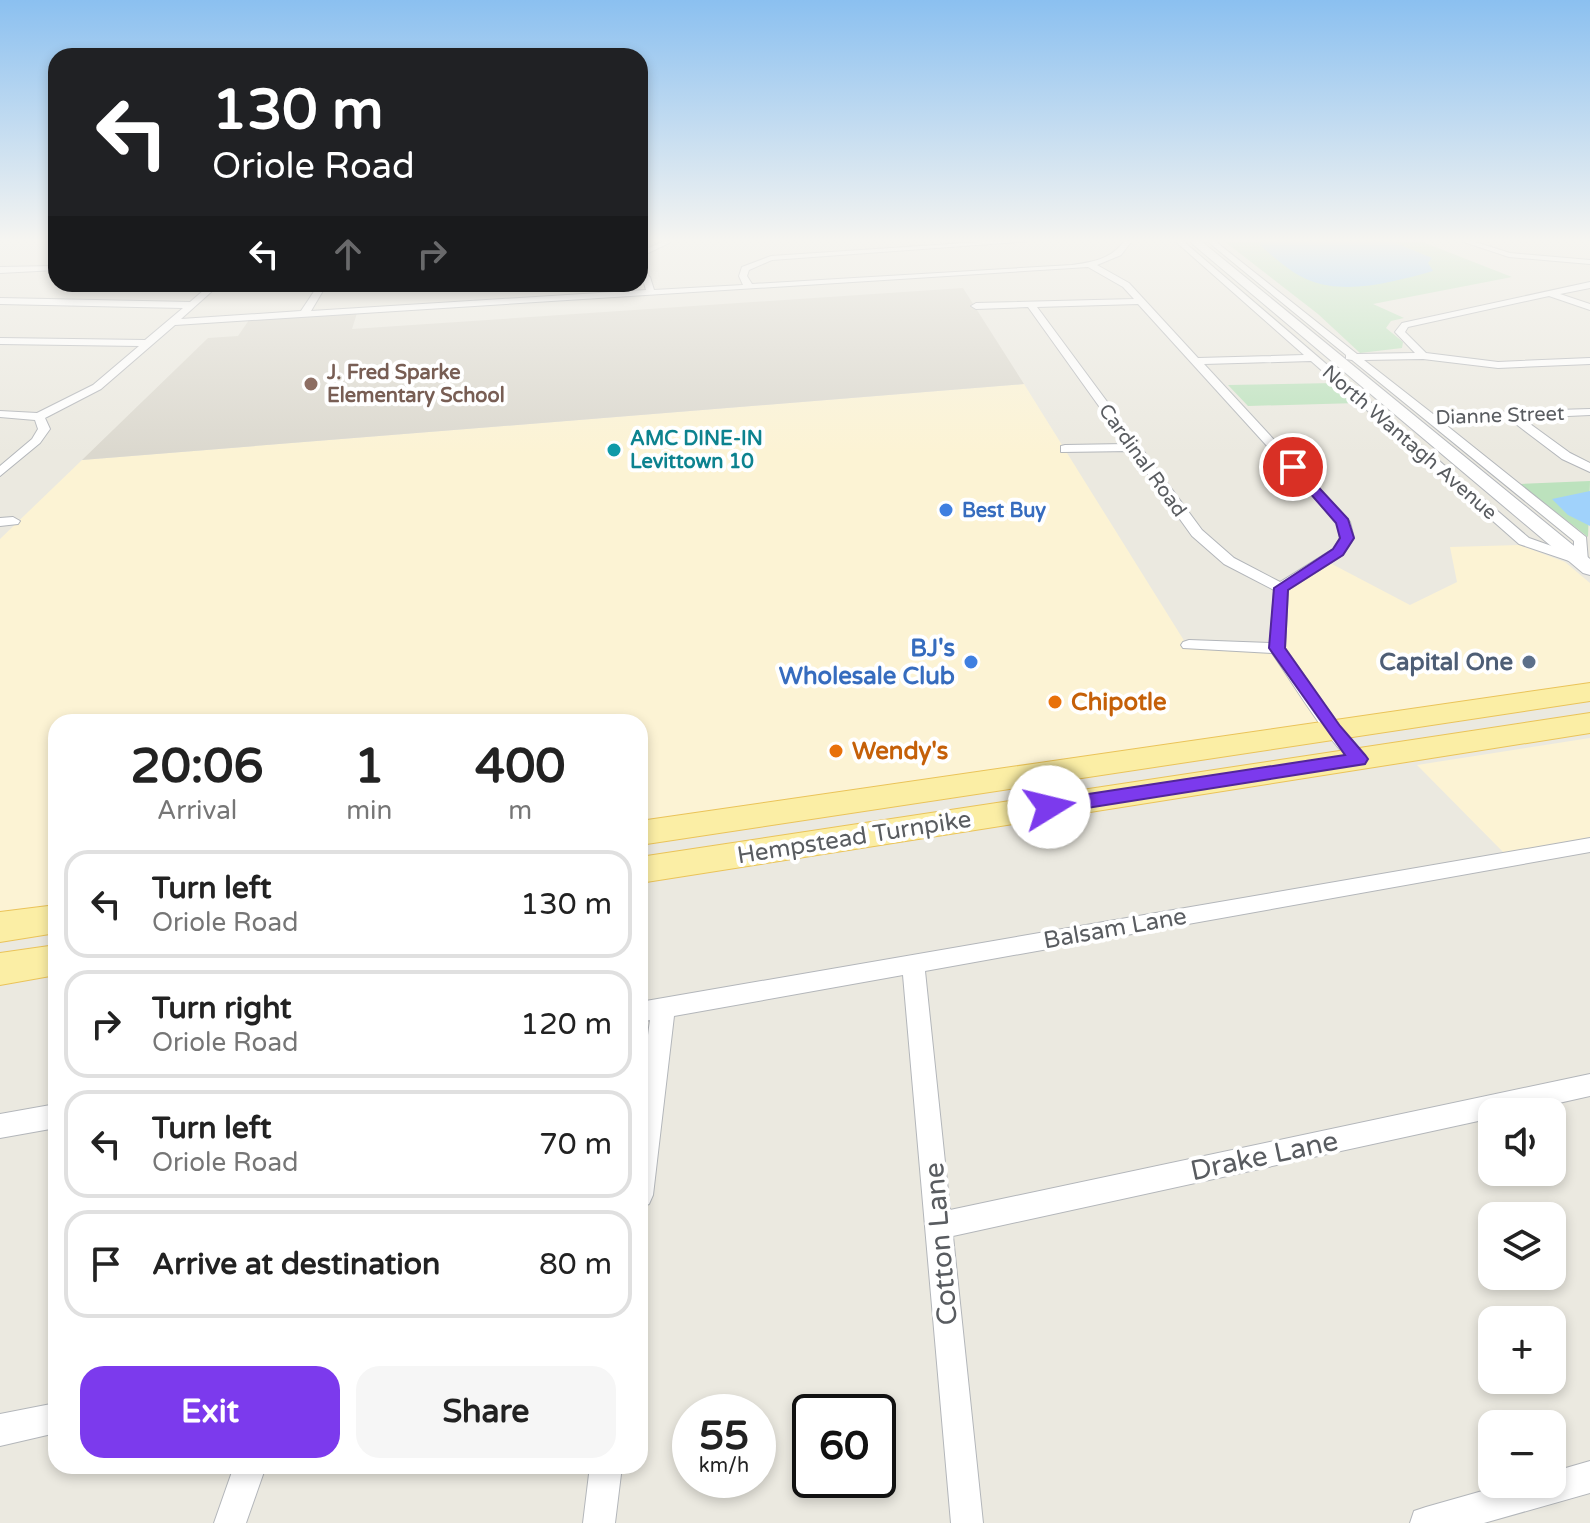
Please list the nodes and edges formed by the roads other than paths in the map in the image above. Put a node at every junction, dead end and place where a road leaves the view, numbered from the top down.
1 (185, 312) edge
2 (402, 312) edge
3 (1036, 312) edge
4 (1150, 312) edge
5 (1260, 312) edge
6 (1281, 312) edge
7 (1299, 312) edge
8 (1466, 312) edge
9 (304, 314) joint
10 (174, 322) junction
11 (0, 341) edge
12 (149, 343) junction
13 (1423, 356) junction
14 (1355, 357) junction
15 (1313, 358) junction
16 (1336, 358) junction
17 (1195, 361) junction
18 (1590, 361) edge
19 (1590, 412) edge
20 (0, 414) edge
21 (1511, 415) junction
22 (39, 417) junction
23 (1430, 417) junction
24 (1409, 418) junction
25 (1134, 447) junction
26 (1065, 449) dead end
27 (1590, 468) edge
28 (0, 472) edge
29 (1586, 565) edge
30 (1281, 588) junction
31 (1189, 645) dead end
32 (1277, 648) junction
33 (1590, 692) edge
34 (1590, 723) edge
35 (1334, 730) junction
36 (1359, 759) junction
37 (973, 783) junction
38 (986, 817) junction
39 (648, 832) edge
40 (1590, 845) edge
41 (648, 865) edge
42 (648, 867) edge
43 (48, 920) edge
44 (0, 927) edge
45 (48, 961) edge
46 (913, 964) junction
47 (0, 969) edge
48 (652, 1010) edge
49 (648, 1072) edge
50 (1590, 1085) edge
51 (48, 1117) edge
52 (0, 1126) edge
53 (939, 1226) junction
54 (48, 1420) edge
55 (0, 1430) edge
56 (247, 1474) edge
57 (605, 1474) edge
58 (1590, 1477) edge
59 (230, 1523) edge
60 (599, 1523) edge
61 (967, 1523) edge
62 (1426, 1523) edge

1 - 10 street
2 - 9 street
3 - 25 street, Cardinal Road
4 - 17 street
5 - 15 street, North Wantagh Avenue
6 - 16 main road, North Wantagh Avenue
7 - 14 street, North Wantagh Avenue
8 - 13 street
9 - 10 street
10 - 12 street
11 - 12 street
12 - 22 street
13 - 14 street
13 - 18 street
14 - 16 street
14 - 23 street, North Wantagh Avenue
15 - 16 street
15 - 17 street
15 - 29 street, North Wantagh Avenue
16 - 24 main road, North Wantagh Avenue
17 - 30 street
19 - 21 street, Dianne Street
20 - 22 street
21 - 23 street, Dianne Street
21 - 27 street
22 - 28 street
23 - 24 street, Dianne Street
23 - 29 street, North Wantagh Avenue
24 - 29 main road, North Wantagh Avenue
25 - 26 street
25 - 30 street, Cardinal Road
30 - 32 street
31 - 32 street
32 - 35 street
33 - 35 main road, Hempstead Turnpike
34 - 36 main road, Hempstead Turnpike
35 - 36 street
35 - 37 main road, Hempstead Turnpike
36 - 38 main road, Hempstead Turnpike
37 - 38 main road
37 - 39 main road, Hempstead Turnpike
37 - 41 main road
38 - 42 main road, Hempstead Turnpike
40 - 46 street, Balsam Lane
43 - 44 main road
45 - 47 main road
46 - 48 street, Balsam Lane
46 - 53 street, Cotton Lane
48 - 49 street
50 - 53 street, Drake Lane
51 - 52 street
53 - 61 street, Cotton Lane
54 - 55 street
56 - 59 street
57 - 60 street
58 - 62 street

